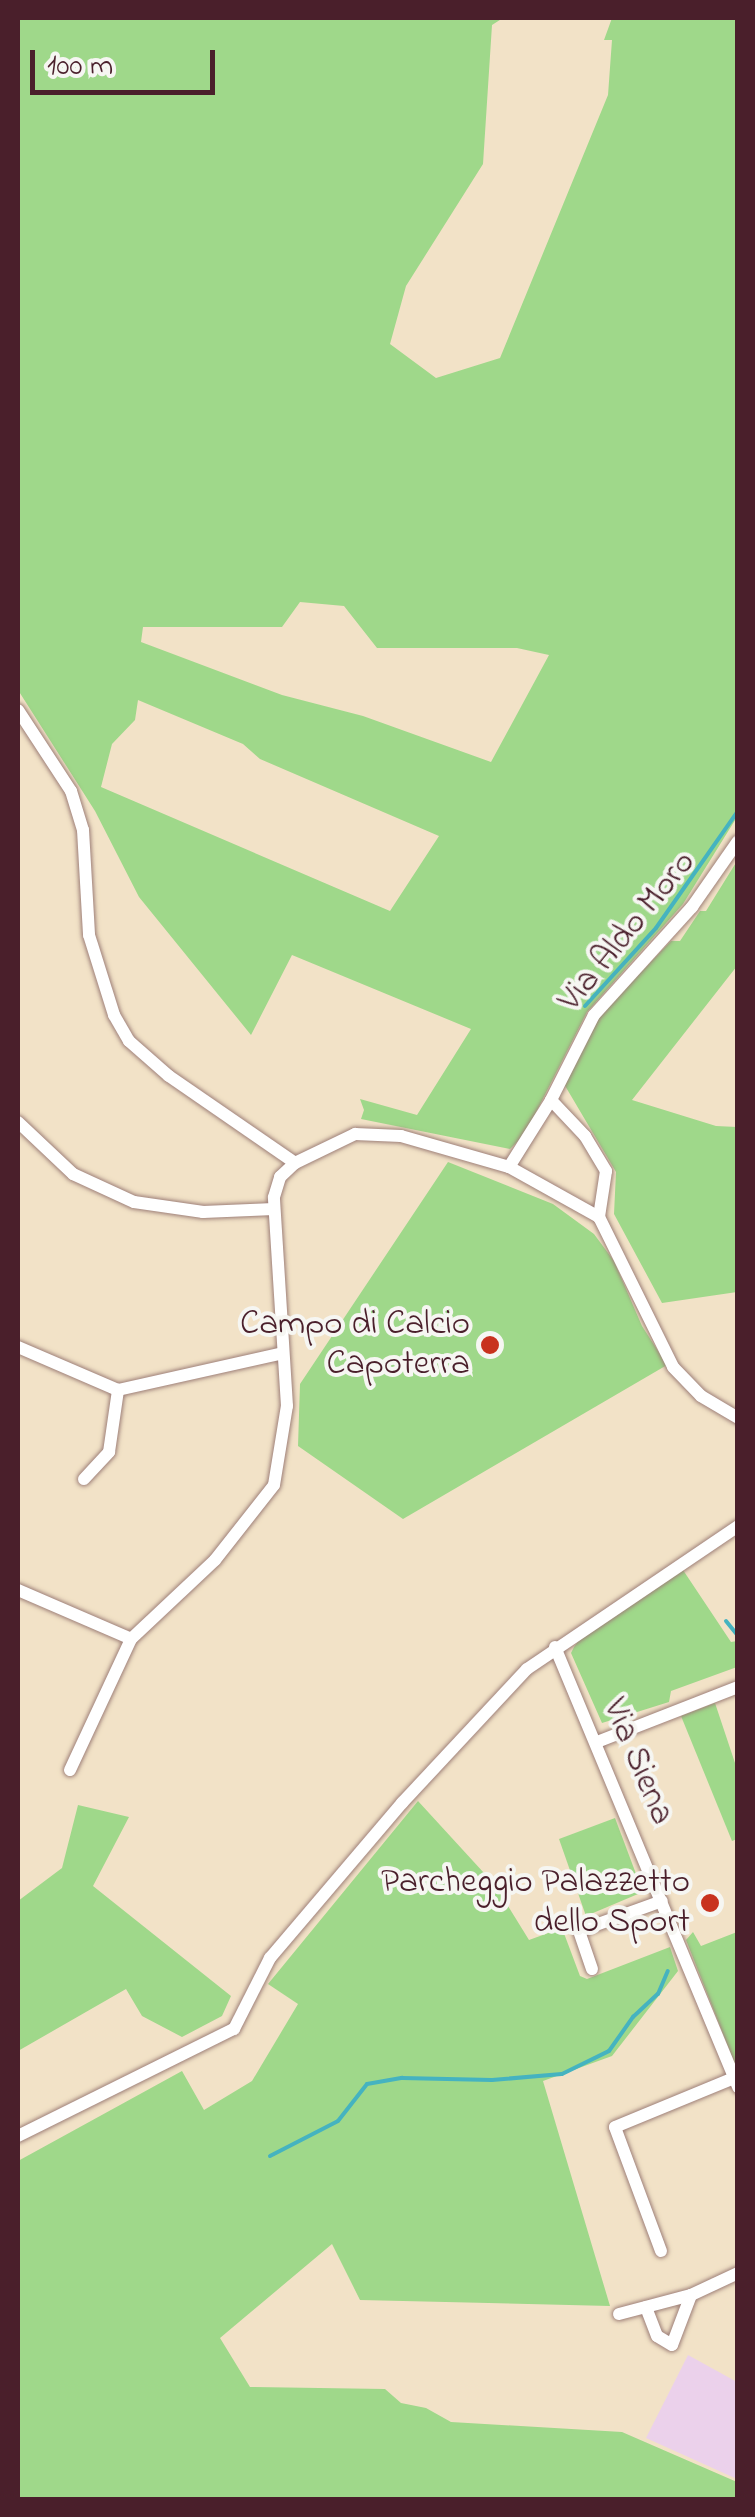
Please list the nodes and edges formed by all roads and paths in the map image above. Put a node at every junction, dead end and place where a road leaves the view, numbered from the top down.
1 (18, 710) edge
2 (738, 842) edge
3 (551, 1100) junction
4 (18, 1122) edge
5 (295, 1163) junction
6 (509, 1167) junction
7 (274, 1210) junction
8 (599, 1217) junction
9 (18, 1347) edge
10 (283, 1353) junction
11 (118, 1390) junction
12 (738, 1418) edge
13 (84, 1478) dead end
14 (738, 1526) edge
15 (18, 1590) edge
16 (131, 1640) junction
17 (555, 1647) junction
18 (738, 1687) edge
19 (597, 1742) junction
20 (70, 1770) dead end
21 (662, 1901) junction
22 (592, 1969) dead end
23 (736, 2082) edge
24 (18, 2136) edge
25 (662, 2251) dead end
26 (738, 2274) edge
27 (691, 2295) junction
28 (646, 2307) junction
29 (619, 2314) dead end

1 - 5 street
2 - 3 street, Via Aldo Moro
3 - 6 street, Via Aldo Moro
3 - 8 street
4 - 7 street
5 - 6 street
5 - 7 street
6 - 8 street
7 - 10 street
8 - 12 street
9 - 11 street
10 - 11 street
10 - 16 street
11 - 13 street
14 - 17 street
15 - 16 street
16 - 20 street
17 - 19 street, Via Siena
17 - 24 street
18 - 19 street
19 - 21 street, Via Siena
21 - 22 street
21 - 23 street, Via Siena
23 - 25 street, Via Siena
26 - 27 street
27 - 28 street
27 - 28 street
28 - 29 street

